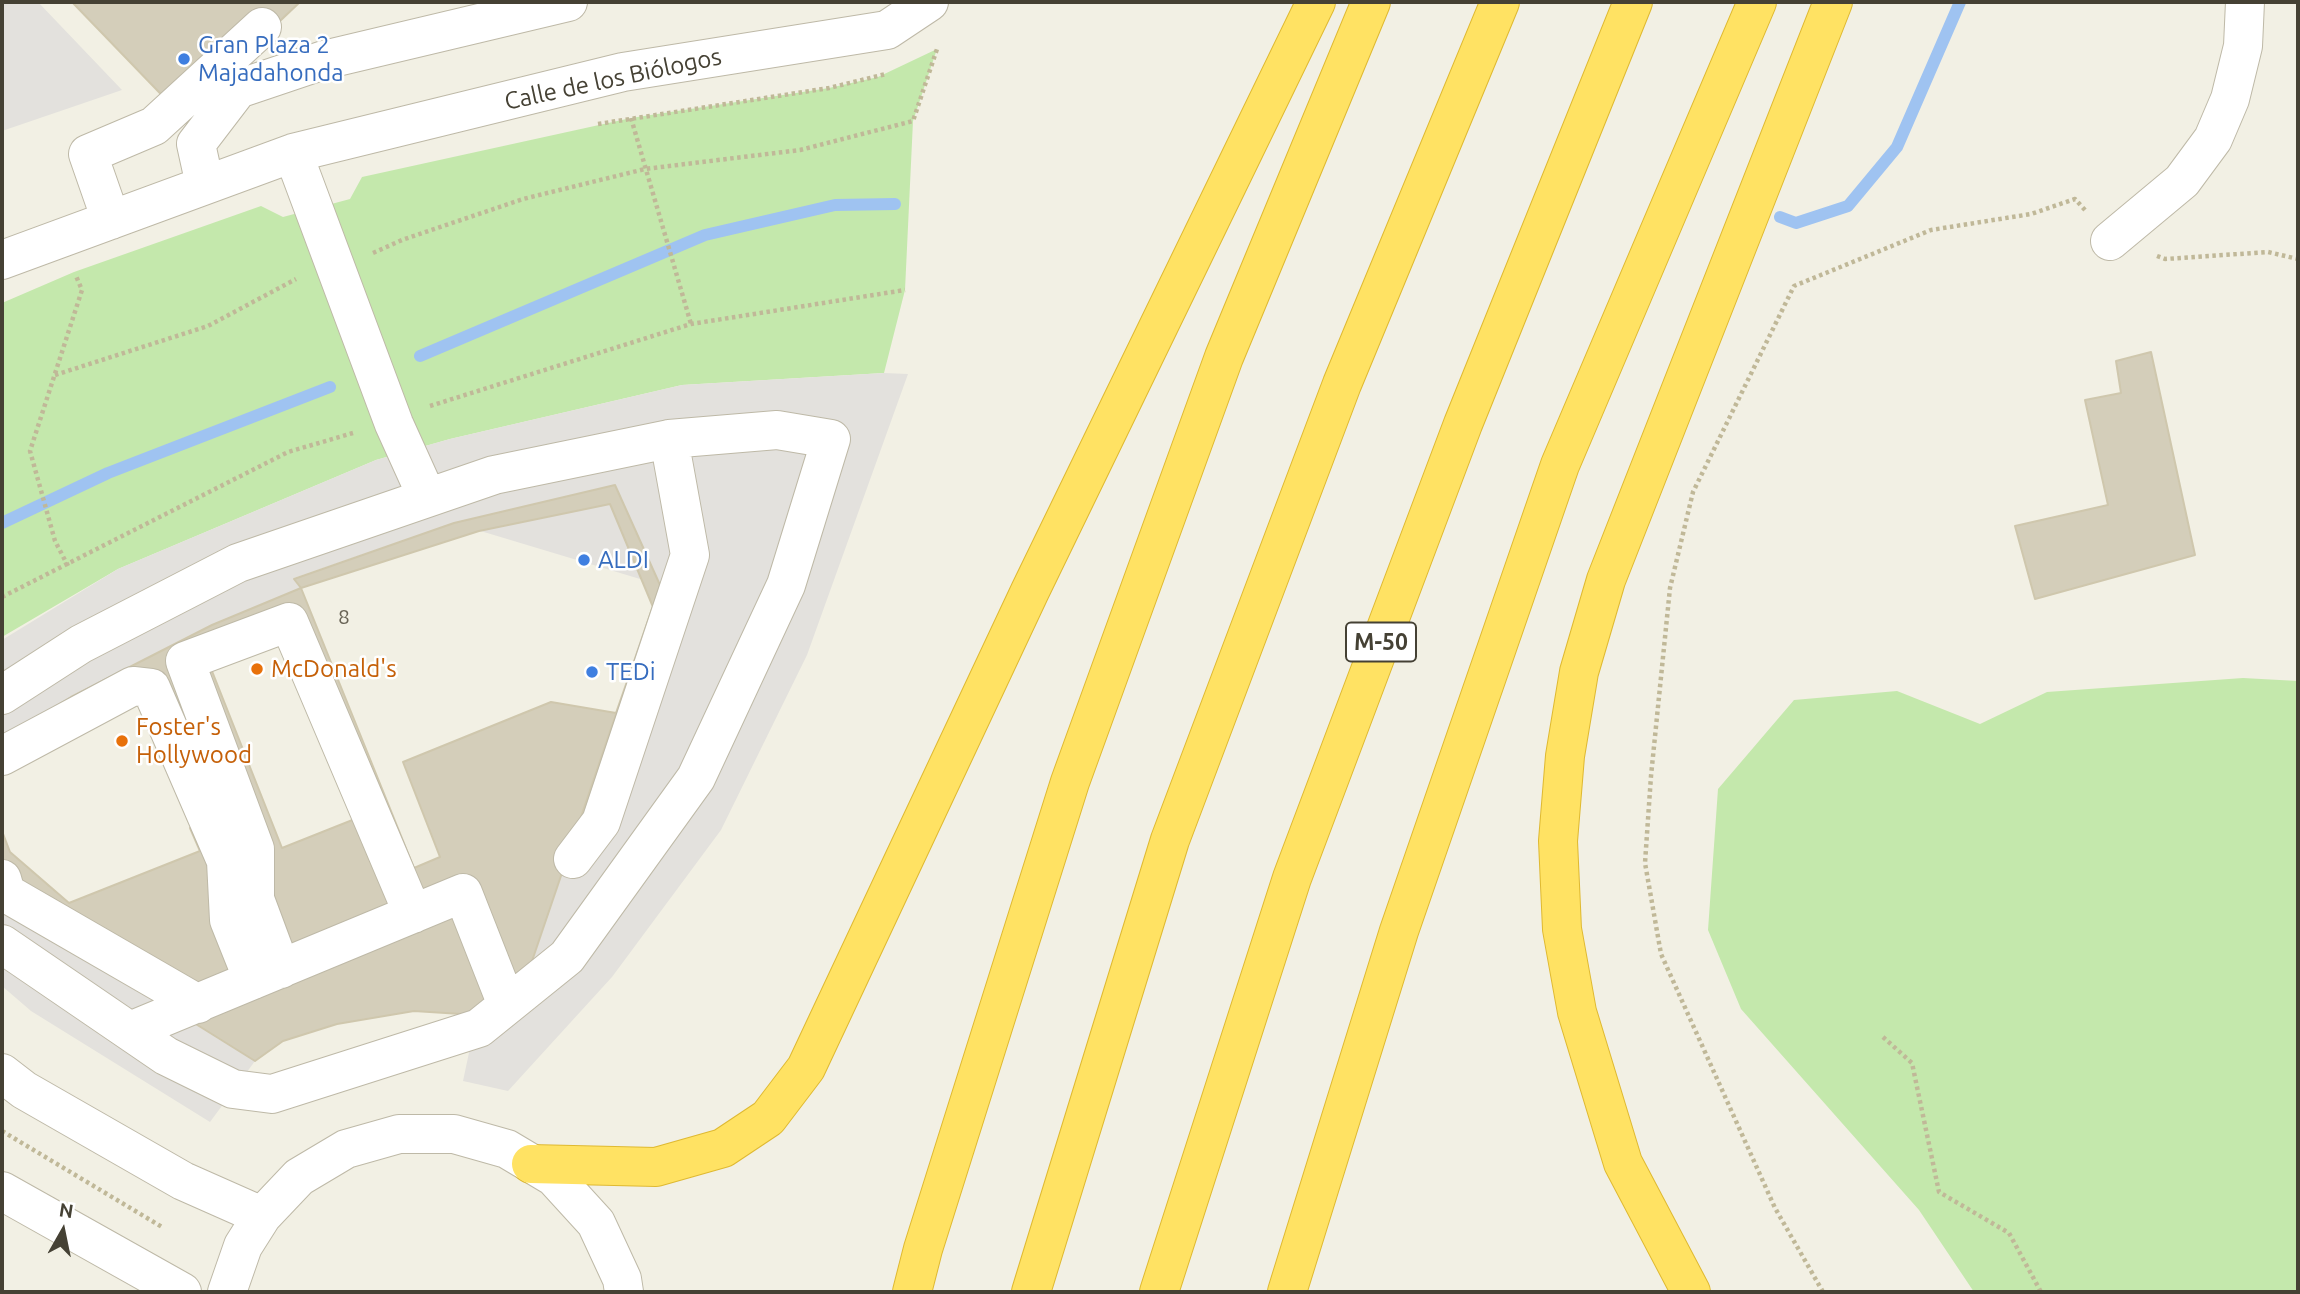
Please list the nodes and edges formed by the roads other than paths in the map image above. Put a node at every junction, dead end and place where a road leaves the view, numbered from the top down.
1 (568, 2) edge
2 (929, 2) edge
3 (1316, 2) edge
4 (1371, 2) edge
5 (1500, 2) edge
6 (1633, 2) edge
7 (1757, 2) edge
8 (1833, 2) edge
9 (2245, 2) edge
10 (262, 27) dead end
11 (293, 153) junction
12 (205, 185) junction
13 (111, 220) junction
14 (2110, 241) road end
15 (2, 260) edge
16 (669, 439) junction
17 (427, 497) junction
18 (2, 695) edge
19 (2, 756) edge
20 (573, 859) dead end
21 (2, 879) edge
22 (413, 914) junction
23 (2, 944) edge
24 (267, 974) junction
25 (198, 1004) junction
26 (507, 1005) junction
27 (130, 1031) junction
28 (2, 1073) edge
29 (531, 1164) junction
30 (2, 1191) edge
31 (261, 1216) junction
32 (182, 1292) edge
33 (227, 1292) edge
34 (624, 1292) edge
35 (912, 1292) edge
36 (1031, 1292) edge
37 (1159, 1292) edge
38 (1287, 1292) edge
39 (1691, 1292) edge

1 - 12 street
2 - 11 street, Calle de los Biólogos
3 - 29 highway
4 - 35 highway
5 - 36 highway
6 - 37 highway, M-50
7 - 38 highway
8 - 39 highway
9 - 14 street
10 - 13 street
11 - 12 street, Calle de los Biólogos
11 - 17 street
12 - 13 street, Calle de los Biólogos
13 - 15 street, Calle de los Biólogos
16 - 17 street
16 - 20 street
16 - 26 street
17 - 18 street
19 - 24 street
21 - 25 street
22 - 24 street
22 - 24 street
22 - 26 street
23 - 27 street
24 - 25 street
25 - 27 street
26 - 27 street
28 - 31 street
29 - 31 street
29 - 34 street
30 - 32 street
31 - 33 street

